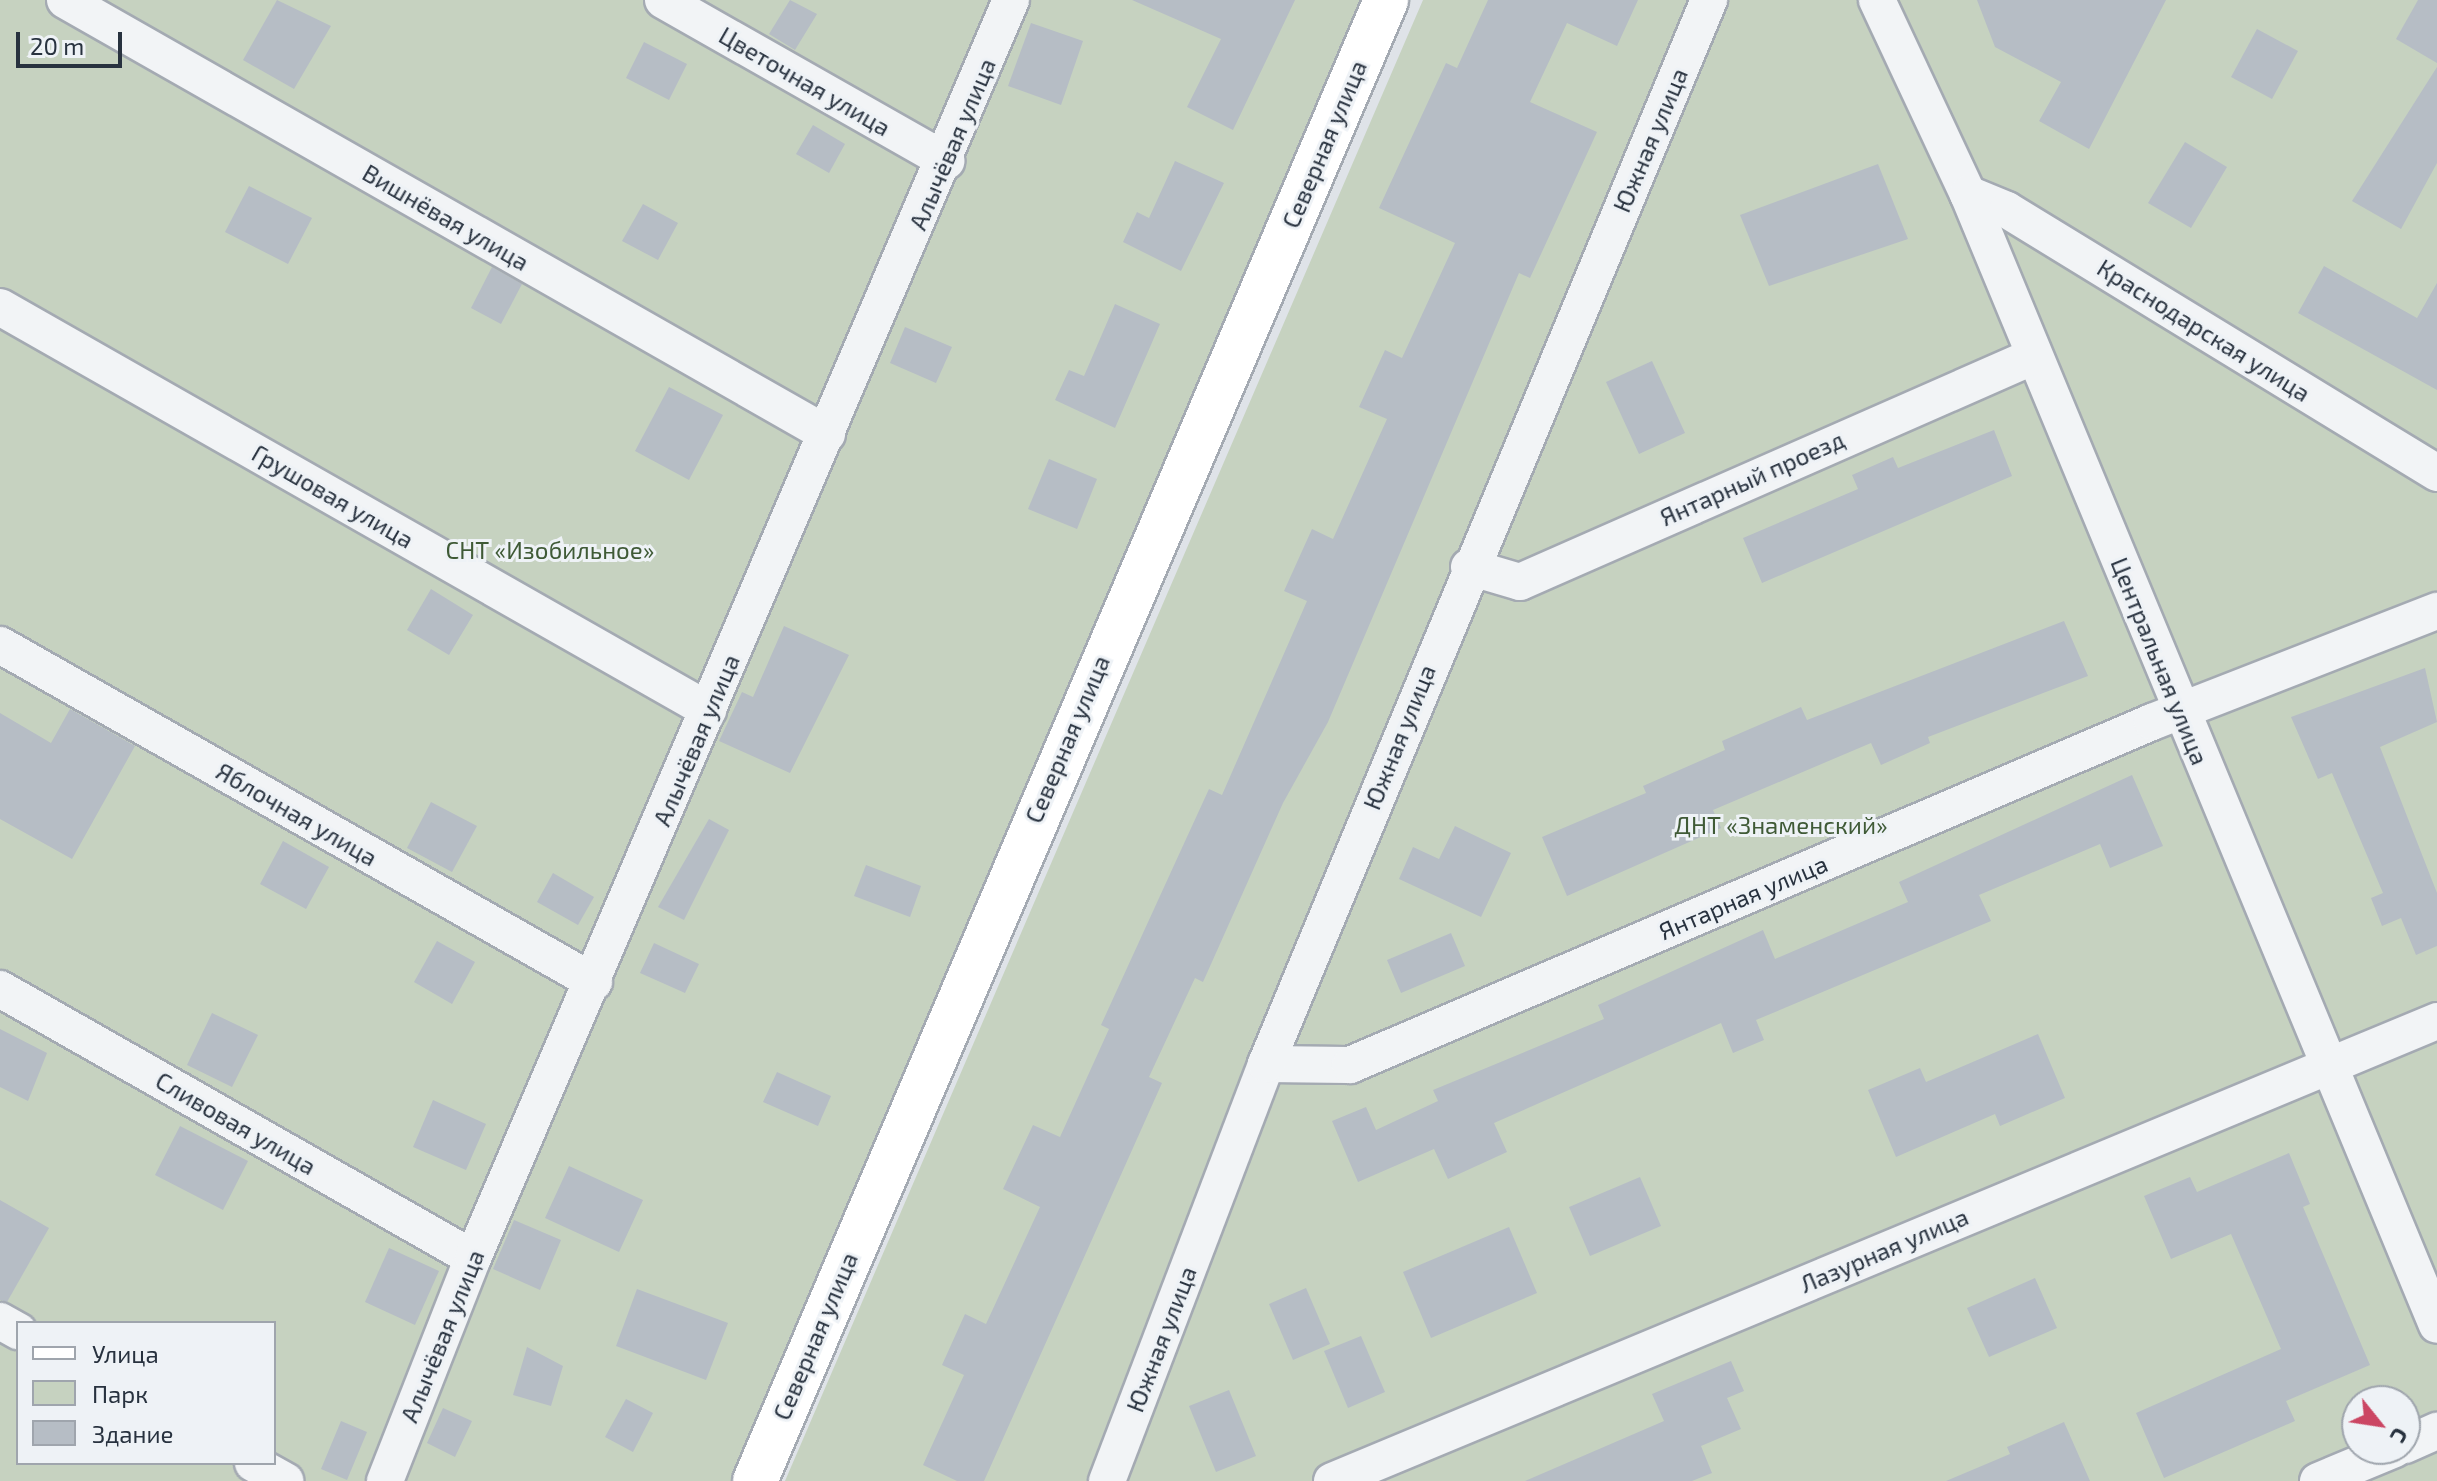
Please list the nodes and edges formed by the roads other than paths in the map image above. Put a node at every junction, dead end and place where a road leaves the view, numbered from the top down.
1 (65, 0) edge
2 (663, 0) edge
3 (1011, 0) edge
4 (1386, 0) edge
5 (1709, 0) edge
6 (1877, 0) edge
7 (946, 161) junction
8 (1968, 194) junction
9 (0, 307) edge
10 (2034, 356) junction
11 (827, 434) junction
12 (2437, 473) edge
13 (1469, 567) junction
14 (2437, 611) edge
15 (0, 645) edge
16 (708, 710) junction
17 (2182, 714) junction
18 (594, 982) junction
19 (0, 989) edge
20 (2437, 1021) edge
21 (1266, 1064) junction
22 (2326, 1067) junction
23 (473, 1258) junction
24 (2437, 1325) edge
25 (257, 1465) edge
26 (2356, 1465) edge
27 (285, 1481) edge
28 (385, 1481) edge
29 (755, 1481) edge
30 (1107, 1481) edge
31 (1332, 1481) edge
32 (2318, 1481) edge

1 - 11 street, Вишнёвая улица
2 - 7 street, Цветочная улица
3 - 7 street, Алычёвая улица
4 - 29 street, Северная улица
5 - 13 street, Южная улица
6 - 8 street, Центральная улица
7 - 11 street, Алычёвая улица
8 - 10 street, Центральная улица
8 - 12 street, Краснодарская улица
9 - 16 street, Грушовая улица
10 - 13 street, Янтарный проезд
10 - 17 street, Центральная улица
11 - 16 street, Алычёвая улица
13 - 21 street, Южная улица
14 - 17 street, Янтарная улица
15 - 18 street, Яблочная улица
16 - 18 street, Алычёвая улица
17 - 21 street, Янтарная улица
17 - 22 street, Центральная улица
18 - 23 street, Алычёвая улица
19 - 23 street, Сливовая улица
20 - 22 street, Лазурная улица
21 - 30 street, Южная улица
22 - 24 street, Центральная улица
22 - 31 street, Лазурная улица
23 - 28 street, Алычёвая улица
25 - 27 street
26 - 32 street

